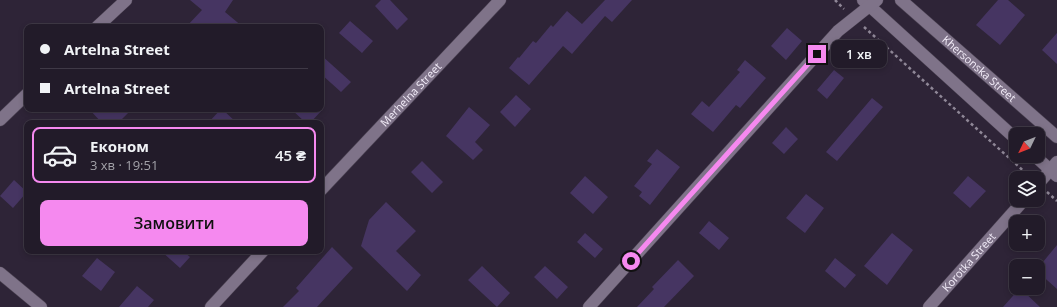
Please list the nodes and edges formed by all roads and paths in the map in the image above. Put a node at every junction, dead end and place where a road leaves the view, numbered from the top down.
1 (126, 0) edge
2 (500, 0) edge
3 (901, 0) edge
4 (870, 2) edge
5 (854, 18) junction
6 (100, 24) edge
7 (24, 97) edge
8 (0, 120) edge
9 (1009, 132) edge
10 (1057, 137) edge
11 (1045, 162) edge
12 (1055, 169) edge
13 (1024, 171) edge
14 (1045, 178) edge
15 (324, 187) edge
16 (1018, 207) edge
17 (260, 254) edge
18 (0, 273) edge
19 (41, 307) edge
20 (211, 307) edge
21 (589, 307) edge
22 (929, 307) edge

1 - 6 street
2 - 15 street, Merhelna Street
3 - 10 street, Khersonska Street
4 - 5 street
4 - 9 street
5 - 13 path
5 - 21 street
7 - 8 street
11 - 12 street
12 - 14 street
16 - 22 street, Korotka Street
17 - 20 street
18 - 19 street

